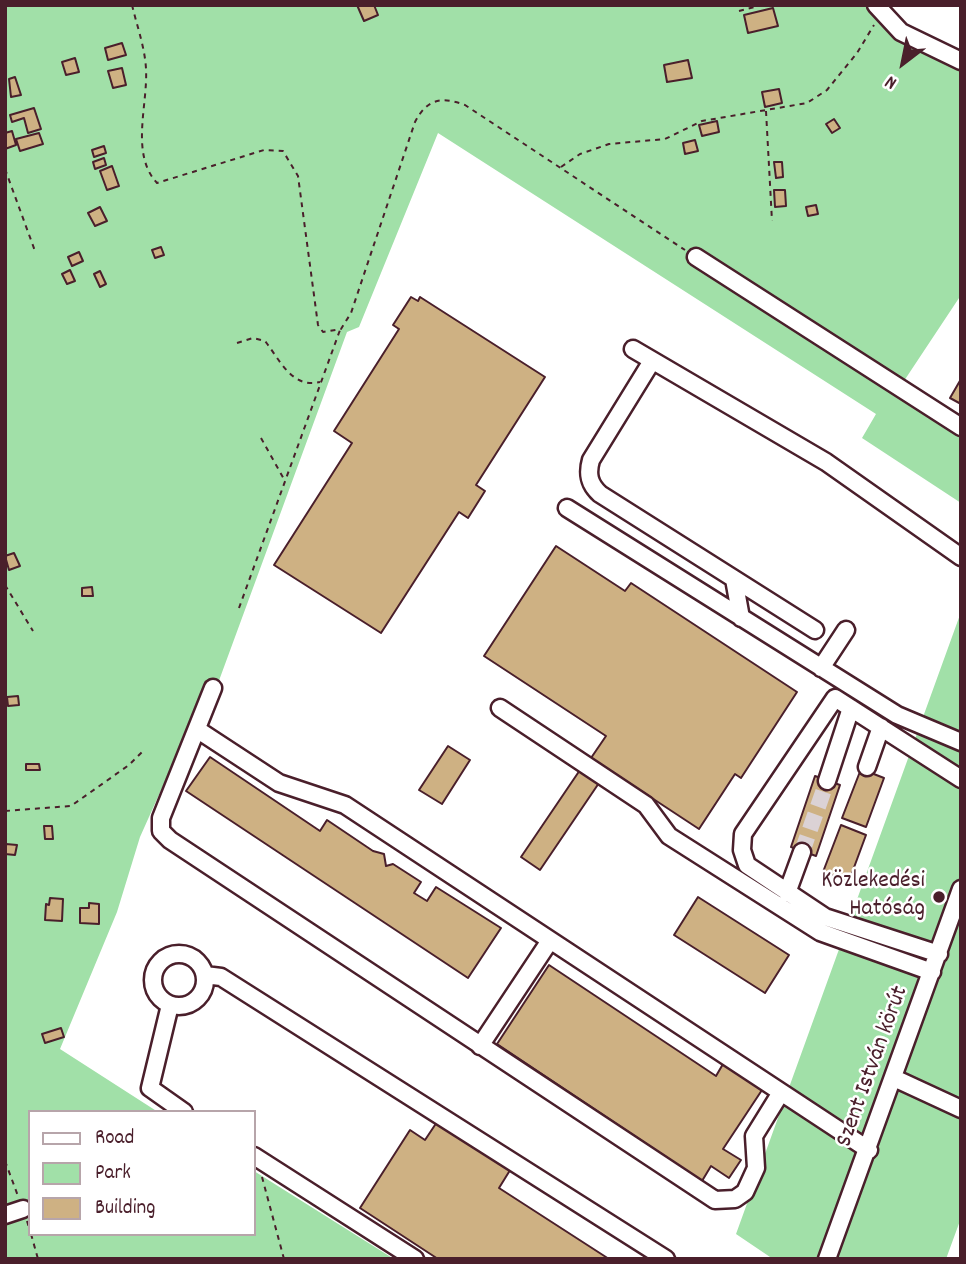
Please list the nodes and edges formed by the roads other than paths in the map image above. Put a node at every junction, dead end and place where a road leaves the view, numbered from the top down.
1 (879, 8) edge
2 (961, 61) edge
3 (696, 257) road end
4 (633, 349) dead end
5 (652, 361) junction
6 (961, 427) edge
7 (567, 508) dead end
8 (961, 556) edge
9 (734, 579) junction
10 (760, 595) junction
11 (743, 619) junction
12 (815, 630) dead end
13 (846, 630) dead end
14 (821, 668) junction
15 (213, 688) dead end
16 (851, 708) junction
17 (500, 709) dead end
18 (881, 727) junction
19 (198, 730) junction
20 (961, 742) edge
21 (867, 767) dead end
22 (961, 779) edge
23 (827, 781) tunnel mouth
24 (802, 852) tunnel mouth
25 (961, 889) edge
26 (787, 893) junction
27 (957, 911) edge
28 (549, 942) junction
29 (939, 954) junction
30 (932, 972) junction
31 (205, 975) junction
32 (170, 1005) junction
33 (480, 1046) junction
34 (894, 1078) junction
35 (780, 1094) junction
36 (961, 1109) edge
37 (181, 1110) edge
38 (869, 1150) junction
39 (256, 1157) edge
40 (23, 1209) dead end
41 (5, 1215) edge
42 (415, 1259) edge
43 (666, 1259) edge
44 (827, 1259) edge

1 - 2 street
3 - 6 street
4 - 5 street
5 - 8 street
5 - 9 street
7 - 11 street
9 - 10 street
9 - 11 street
10 - 11 street
10 - 12 street
11 - 14 street
13 - 14 street
14 - 20 street
15 - 19 street
16 - 18 street
16 - 23 street
16 - 26 street
17 - 30 street
18 - 21 street
18 - 22 street
19 - 28 street
19 - 33 street
24 - 26 street
25 - 27 street, Szent István körút
26 - 29 street
27 - 29 street, Szent István körút
28 - 33 street
28 - 35 street
29 - 30 street, Szent István körút
30 - 34 street, Szent István körút
31 - 32 street
31 - 32 street
31 - 43 street
32 - 37 street
33 - 35 street
34 - 36 street
34 - 38 street, Szent István körút
35 - 38 street
38 - 44 street, Szent István körút
39 - 42 street
40 - 41 street

